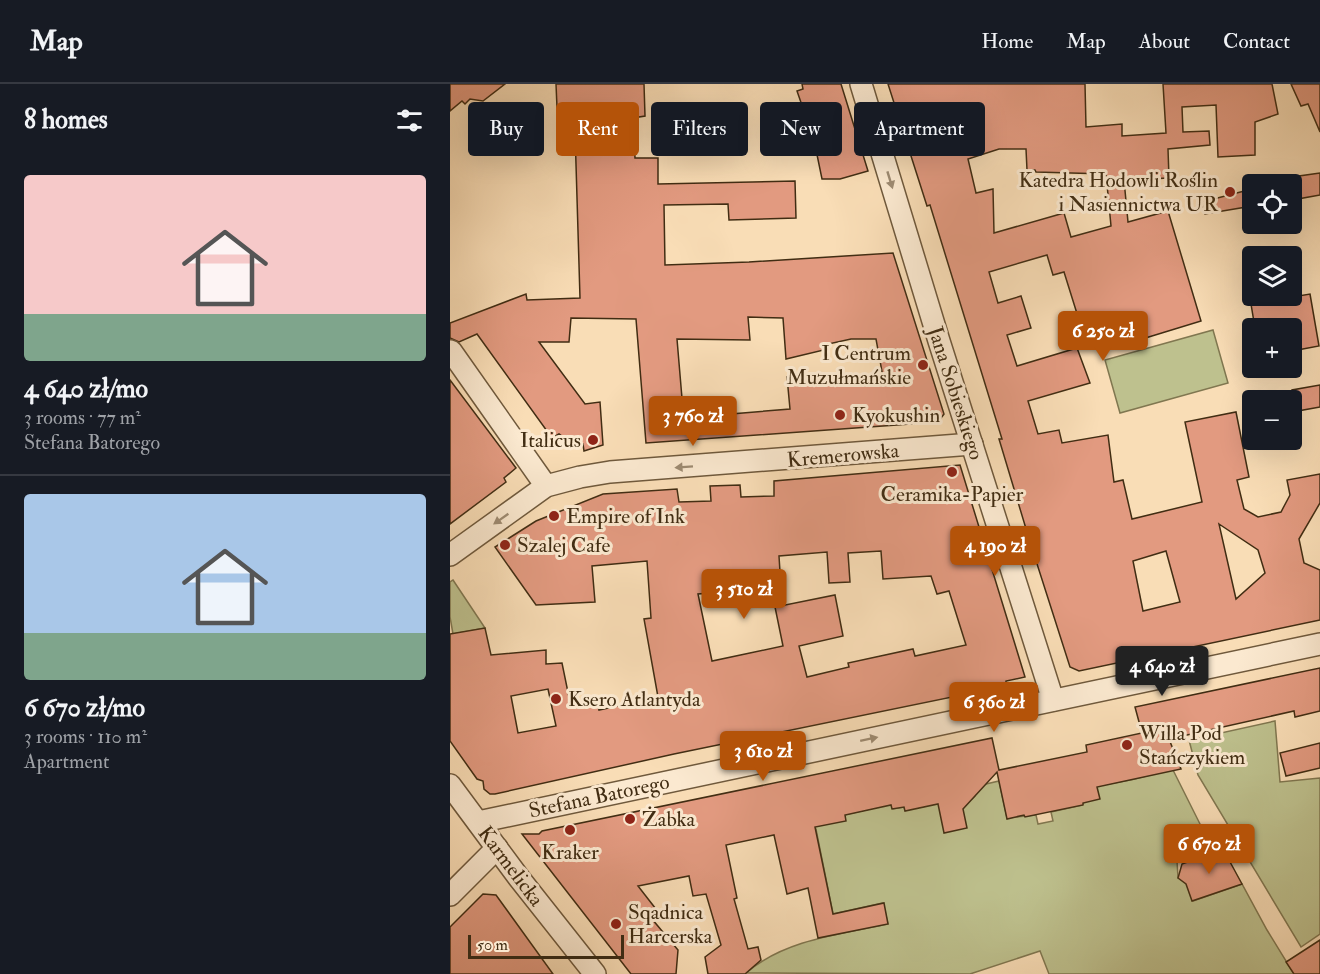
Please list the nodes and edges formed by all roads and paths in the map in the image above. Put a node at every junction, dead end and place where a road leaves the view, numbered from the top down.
1 (861, 84) edge
2 (451, 351) edge
3 (972, 444) junction
4 (546, 486) junction
5 (450, 555) edge
6 (1320, 644) edge
7 (1053, 700) junction
8 (450, 785) edge
9 (478, 822) junction
10 (497, 848) junction
11 (450, 895) edge
12 (595, 974) edge

1 -> 3 street, Jana Sobieskiego
2 - 4 street
3 -> 4 street, Kremerowska
3 - 7 street, Jana Sobieskiego
4 -> 5 street, Kremerowska
6 - 7 street, Stefana Batorego
9 -> 7 street, Stefana Batorego
8 - 9 street, Karmelicka
9 - 10 street, Karmelicka
10 - 11 street
10 - 12 street, Karmelicka

